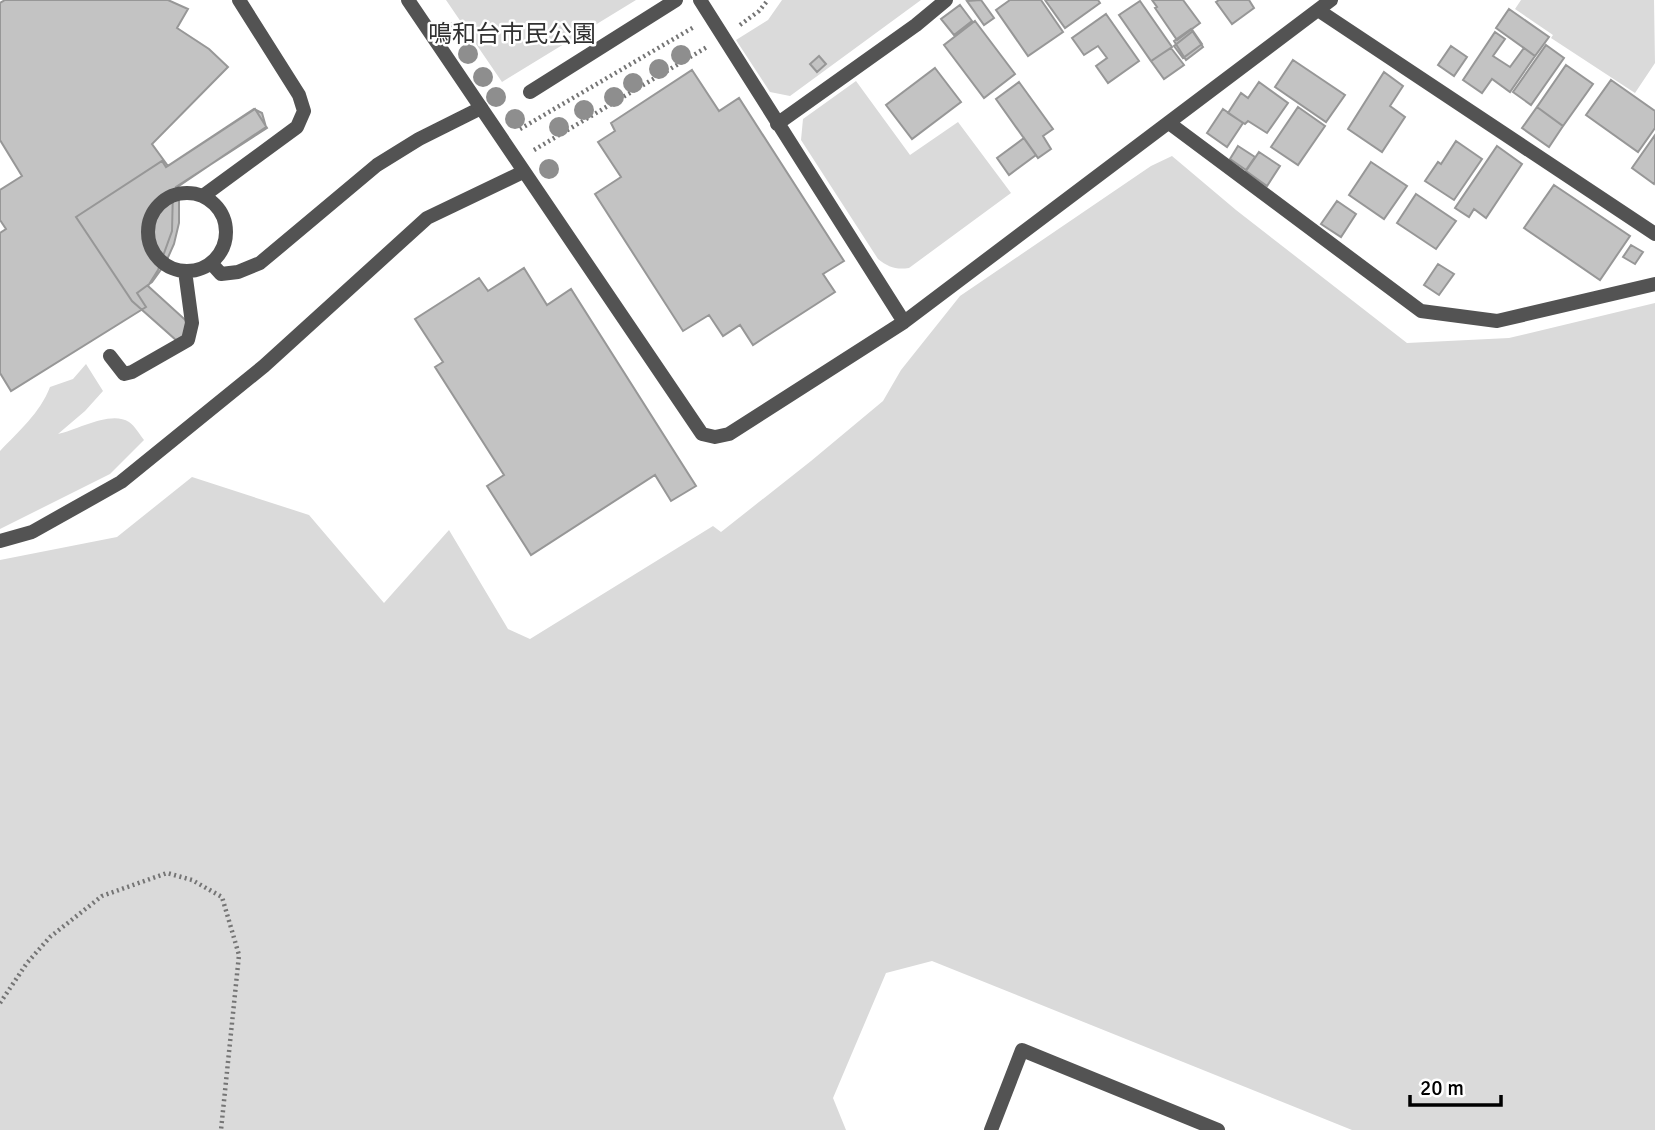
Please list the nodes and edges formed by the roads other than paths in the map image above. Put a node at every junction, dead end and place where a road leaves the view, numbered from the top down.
1 (239, 0) edge
2 (408, 0) edge
3 (676, 0) edge
4 (946, 0) edge
5 (1331, 0) edge
6 (707, 6) edge
7 (1318, 10) junction
8 (530, 92) dead end
9 (481, 108) junction
10 (1169, 123) junction
11 (778, 124) junction
12 (523, 172) junction
13 (202, 196) junction
14 (1655, 234) edge
15 (211, 263) junction
16 (185, 271) junction
17 (1655, 284) edge
18 (904, 322) junction
19 (110, 356) dead end
20 (0, 541) edge
21 (990, 1130) edge
22 (1218, 1130) edge

1 - 13 street
2 - 9 street
3 - 8 street
4 - 11 street
5 - 7 street
6 - 11 street
7 - 10 street
7 - 14 street
9 - 12 street
9 - 15 street
10 - 17 street
10 - 18 street
11 - 18 street
12 - 18 street
12 - 20 street
13 - 15 street
13 - 16 street
15 - 16 street
16 - 19 street
21 - 22 street

